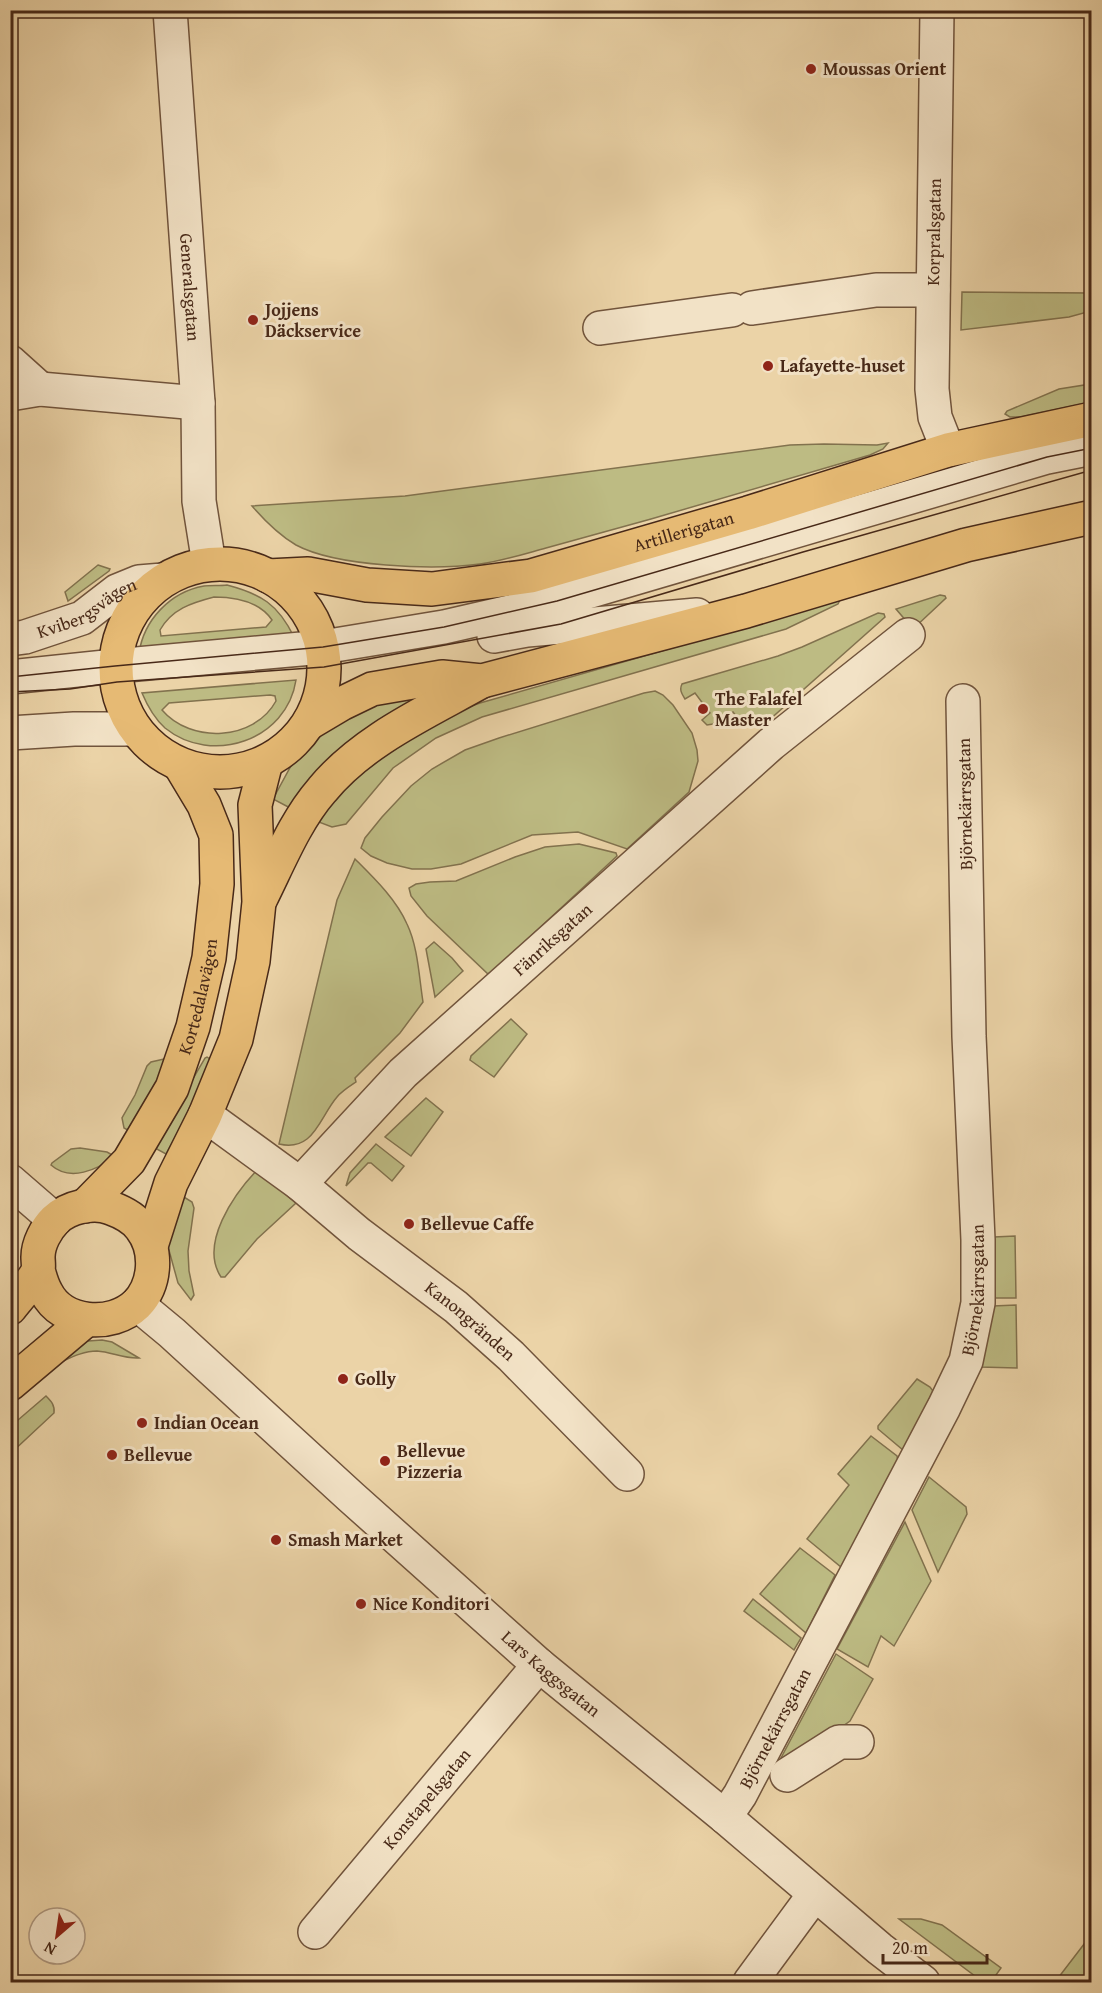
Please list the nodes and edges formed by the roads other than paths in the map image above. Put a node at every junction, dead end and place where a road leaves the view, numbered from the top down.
1 (170, 10) edge
2 (937, 10) edge
3 (933, 290) junction
4 (600, 328) dead end
5 (10, 363) edge
6 (25, 392) edge
7 (198, 403) junction
8 (1092, 419) edge
9 (1092, 448) edge
10 (948, 450) junction
11 (1092, 517) edge
12 (209, 564) junction
13 (268, 576) junction
14 (163, 580) junction
15 (746, 611) junction
16 (908, 635) dead end
17 (10, 639) edge
18 (323, 657) junction
19 (116, 674) junction
20 (10, 677) edge
21 (482, 681) junction
22 (10, 692) edge
23 (963, 701) dead end
24 (309, 723) junction
25 (135, 729) junction
26 (10, 733) edge
27 (266, 762) junction
28 (180, 765) junction
29 (259, 902) junction
30 (206, 1116) junction
31 (10, 1181) edge
32 (300, 1184) junction
33 (85, 1206) junction
34 (55, 1220) junction
35 (151, 1246) junction
36 (38, 1270) junction
37 (137, 1304) junction
38 (10, 1308) edge
39 (86, 1320) junction
40 (10, 1384) edge
41 (627, 1474) dead end
42 (539, 1665) junction
43 (857, 1742) dead end
44 (758, 1760) junction
45 (725, 1817) junction
46 (814, 1895) junction
47 (315, 1932) dead end
48 (750, 1983) edge
49 (923, 1983) edge

1 - 7 street, Generalsgatan
2 - 3 street, Korpralsgatan
3 - 4 street
3 - 10 street, Korpralsgatan
5 - 6 street
6 - 7 street
7 - 12 street, Generalsgatan
8 - 10 main road, Artillerigatan
9 - 18 street
10 - 13 main road, Artillerigatan
11 - 15 main road, Artillerigatan
12 - 13 main road, Artillerigatan
12 - 14 main road, Artillerigatan
13 - 18 main road, Artillerigatan
14 - 17 street, Kvibergsvägen
14 - 19 main road, Artillerigatan
15 - 18 street
15 - 21 main road, Artillerigatan
16 - 32 street, Fänriksgatan
18 - 19 street
18 - 24 main road, Artillerigatan
19 - 20 street
19 - 22 street
19 - 25 main road, Artillerigatan
21 - 24 main road, Artillerigatan
21 - 29 main road
23 - 44 street, Björnekärrsgatan
24 - 27 main road, Artillerigatan
25 - 26 street
25 - 28 main road, Artillerigatan
27 - 28 main road, Artillerigatan
27 - 29 main road
28 - 33 main road, Kortedalavägen
29 - 30 main road
30 - 32 street
30 - 35 main road
31 - 34 street
32 - 41 street, Kanongränden
33 - 34 main road, Kortedalavägen
33 - 35 main road
34 - 36 main road
35 - 37 main road
36 - 38 main road
36 - 39 main road
37 - 39 main road
37 - 42 street, Lars Kaggsgatan
39 - 40 main road
42 - 45 street, Lars Kaggsgatan
42 - 47 street, Konstapelsgatan
43 - 44 street
44 - 45 street, Björnekärrsgatan
45 - 46 street, Lars Kaggsgatan
46 - 48 street
46 - 49 street, Lars Kaggsgatan

